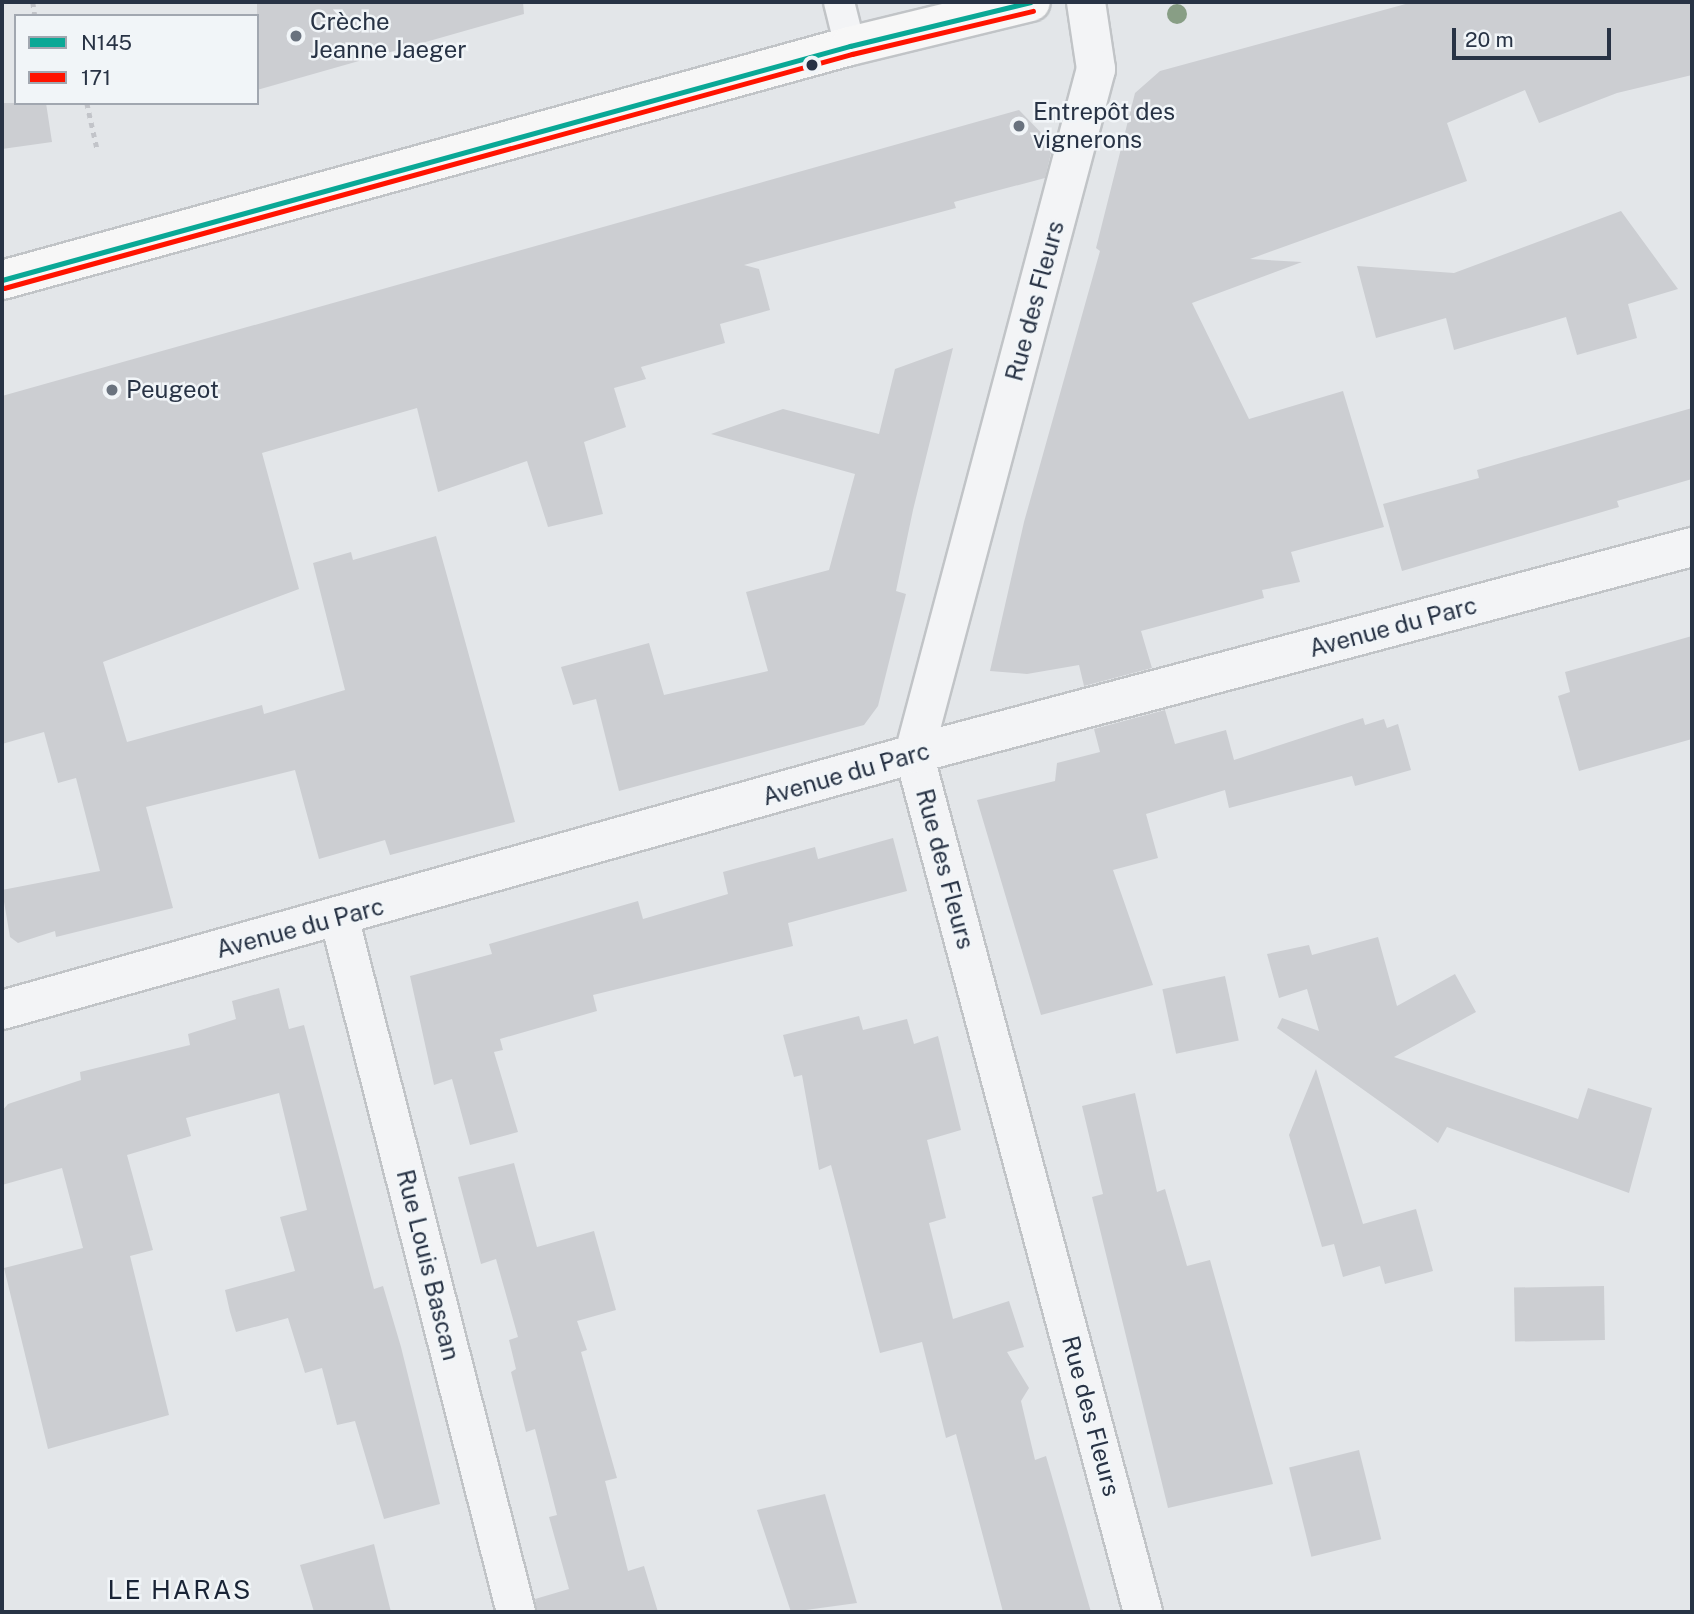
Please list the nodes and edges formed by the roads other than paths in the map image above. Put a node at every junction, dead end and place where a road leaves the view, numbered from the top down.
1 (839, 2) edge
2 (1031, 2) edge
3 (1086, 2) edge
4 (850, 46) junction
5 (2, 280) edge
6 (1692, 547) edge
7 (914, 754) junction
8 (339, 917) junction
9 (2, 1010) edge
10 (516, 1612) edge
11 (1143, 1612) edge

1 - 4 lane
2 - 4 main road
3 - 7 street, Rue des Fleurs
4 - 5 main road
6 - 7 street, Avenue du Parc
7 - 8 street, Avenue du Parc
7 - 11 street, Rue des Fleurs
8 - 9 street, Avenue du Parc
8 - 10 street, Rue Louis Bascan

